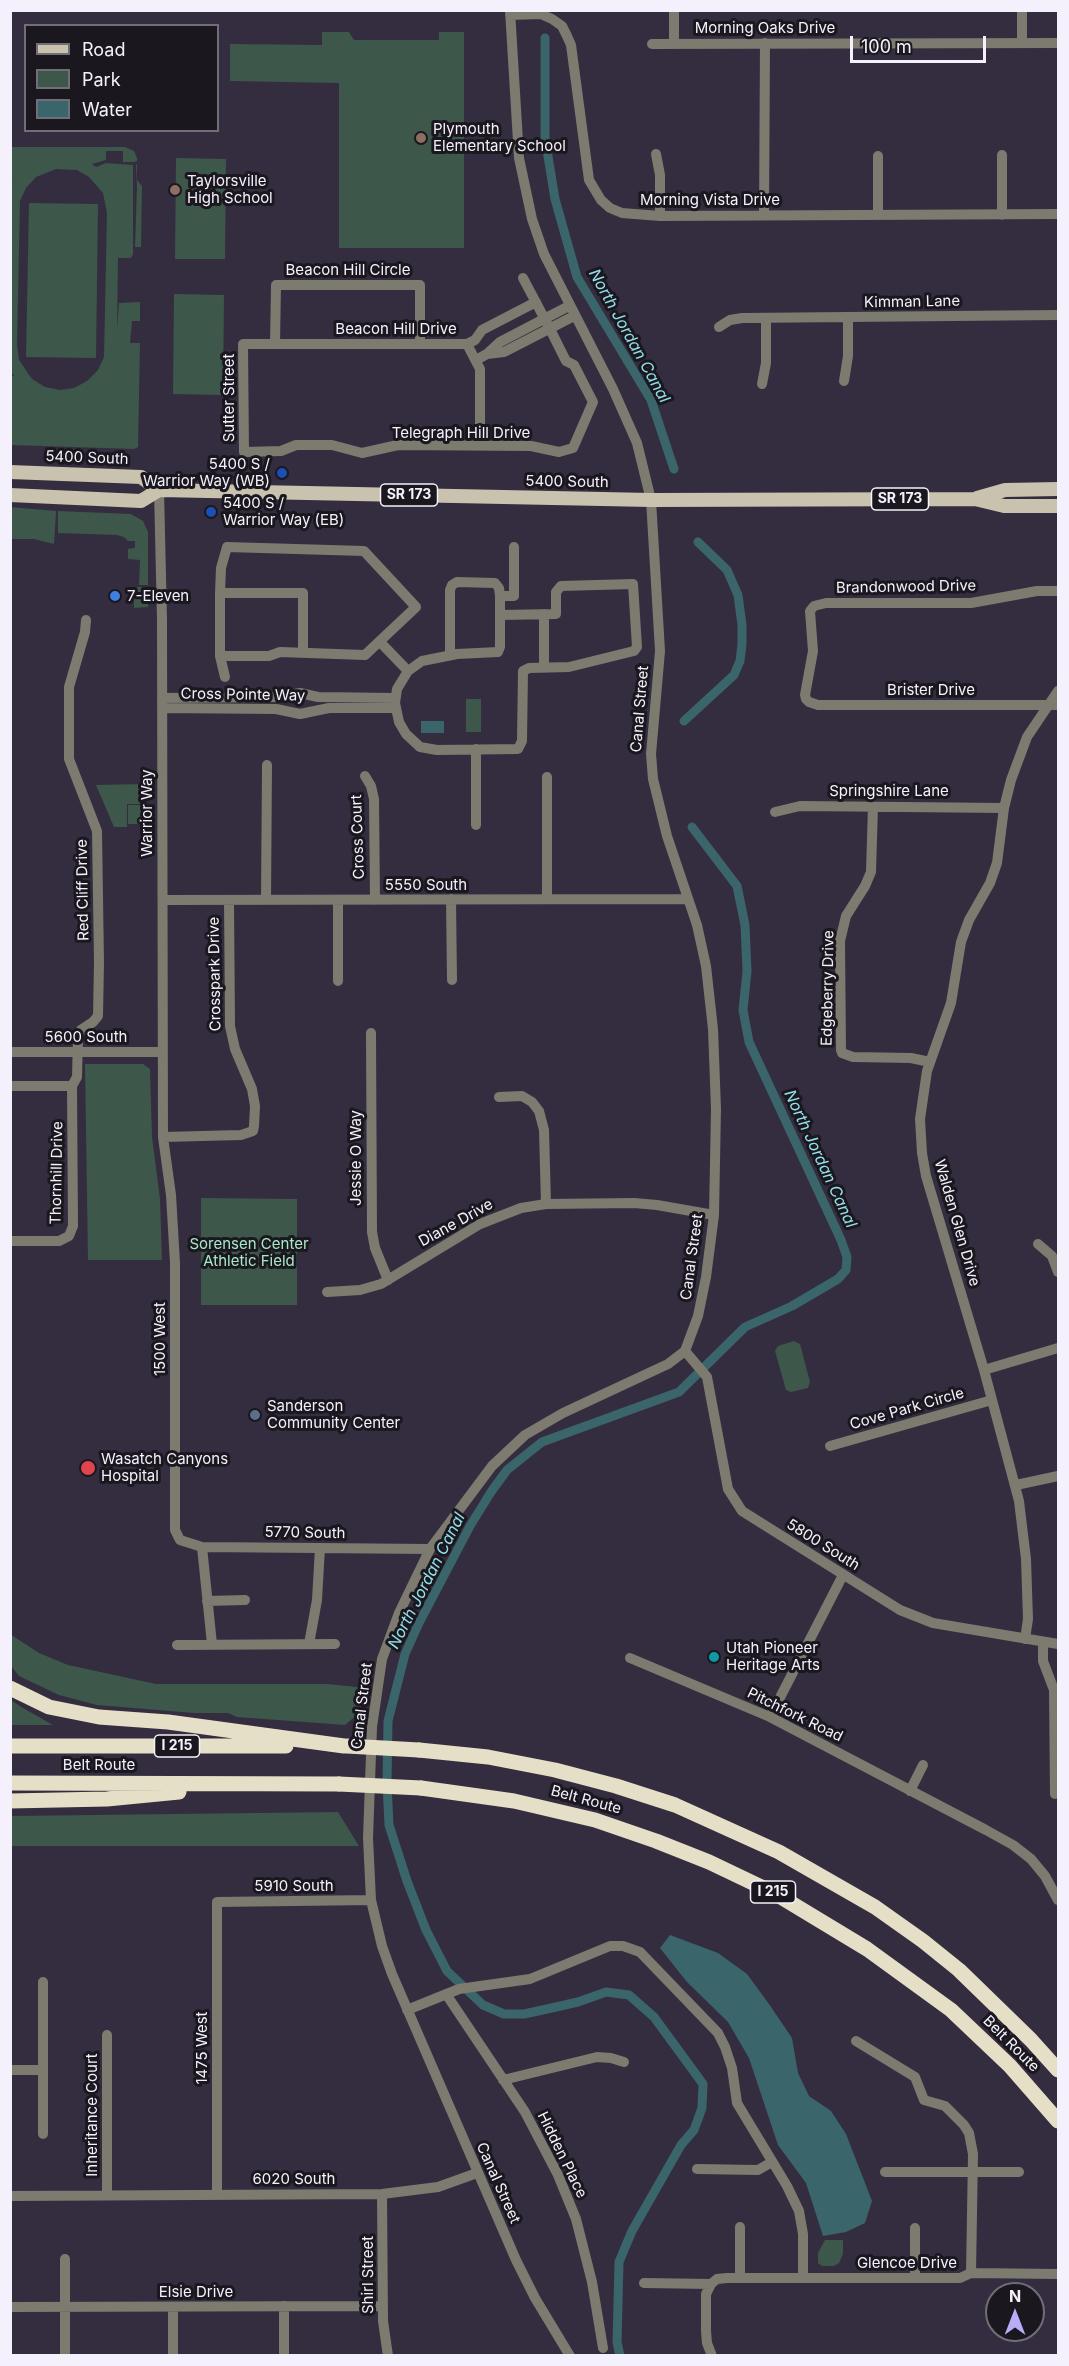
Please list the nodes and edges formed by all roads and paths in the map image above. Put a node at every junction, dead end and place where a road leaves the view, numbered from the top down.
1 (674, 10) edge
2 (1022, 10) edge
3 (510, 13) edge
4 (1022, 42) junction
5 (765, 43) junction
6 (1059, 43) edge
7 (652, 44) dead end
8 (674, 44) junction
9 (656, 154) dead end
10 (1002, 155) dead end
11 (878, 156) dead end
12 (1002, 214) junction
13 (1059, 214) edge
14 (878, 215) junction
15 (660, 216) junction
16 (764, 216) junction
17 (523, 278) dead end
18 (536, 302) junction
19 (571, 311) junction
20 (1059, 315) edge
21 (848, 317) junction
22 (766, 318) junction
23 (547, 324) junction
24 (719, 327) dead end
25 (243, 344) joint
26 (275, 344) junction
27 (420, 344) junction
28 (467, 344) junction
29 (476, 360) junction
30 (844, 381) dead end
31 (762, 384) dead end
32 (480, 445) junction
33 (244, 452) joint
34 (10, 473) edge
35 (1059, 489) edge
36 (159, 490) junction
37 (10, 495) edge
38 (975, 499) junction
39 (651, 500) junction
40 (1059, 506) edge
41 (514, 547) dead end
42 (1059, 591) edge
43 (220, 593) junction
44 (500, 596) junction
45 (544, 614) junction
46 (500, 615) junction
47 (86, 620) dead end
48 (381, 643) junction
49 (303, 652) junction
50 (450, 655) junction
51 (220, 656) junction
52 (544, 668) junction
53 (408, 671) junction
54 (225, 677) dead end
55 (1059, 691) edge
56 (806, 699) joint
57 (162, 703) junction
58 (395, 703) junction
59 (1054, 705) edge
60 (476, 749) junction
61 (267, 765) dead end
62 (365, 776) dead end
63 (547, 777) dead end
64 (873, 806) junction
65 (1004, 808) junction
66 (775, 812) dead end
67 (476, 825) dead end
68 (451, 899) junction
69 (547, 899) junction
70 (688, 899) junction
71 (163, 900) junction
72 (229, 900) junction
73 (266, 900) junction
74 (338, 900) junction
75 (375, 900) junction
76 (452, 980) dead end
77 (338, 981) dead end
78 (371, 1033) dead end
79 (10, 1052) edge
80 (77, 1052) junction
81 (162, 1052) junction
82 (930, 1062) junction
83 (10, 1086) edge
84 (72, 1086) junction
85 (499, 1097) dead end
86 (163, 1137) junction
87 (546, 1204) junction
88 (714, 1215) junction
89 (10, 1241) edge
90 (1038, 1244) dead end
91 (1059, 1272) edge
92 (388, 1280) junction
93 (327, 1292) dead end
94 (1059, 1348) edge
95 (685, 1351) junction
96 (984, 1370) junction
97 (992, 1400) junction
98 (830, 1446) dead end
99 (1059, 1476) edge
100 (1016, 1485) junction
101 (180, 1540) joint
102 (202, 1547) junction
103 (320, 1548) junction
104 (430, 1549) junction
105 (843, 1575) junction
106 (245, 1600) dead end
107 (207, 1601) junction
108 (1025, 1639) junction
109 (1043, 1642) junction
110 (212, 1644) junction
111 (309, 1644) junction
112 (335, 1644) dead end
113 (1059, 1644) edge
114 (177, 1645) dead end
115 (630, 1658) dead end
116 (10, 1688) edge
117 (770, 1717) junction
118 (10, 1746) edge
119 (346, 1746) junction
120 (923, 1765) dead end
121 (10, 1783) edge
122 (274, 1784) junction
123 (910, 1791) junction
124 (1055, 1794) dead end
125 (10, 1801) edge
126 (371, 1900) junction
127 (1059, 1900) edge
128 (217, 1902) joint
129 (43, 1982) dead end
130 (446, 1994) junction
131 (407, 2010) junction
132 (107, 2035) dead end
133 (856, 2041) dead end
134 (624, 2062) dead end
135 (10, 2070) edge
136 (43, 2070) junction
137 (1059, 2070) edge
138 (503, 2080) junction
139 (1059, 2121) edge
140 (43, 2134) dead end
141 (772, 2162) junction
142 (697, 2169) dead end
143 (885, 2172) dead end
144 (973, 2172) junction
145 (1019, 2172) dead end
146 (477, 2173) junction
147 (217, 2194) junction
148 (382, 2194) junction
149 (107, 2195) junction
150 (10, 2196) edge
151 (740, 2227) dead end
152 (915, 2228) dead end
153 (65, 2259) dead end
154 (971, 2273) junction
155 (1059, 2274) edge
156 (740, 2278) junction
157 (803, 2278) junction
158 (915, 2278) junction
159 (644, 2283) dead end
160 (711, 2284) junction
161 (284, 2306) junction
162 (382, 2306) junction
163 (10, 2307) edge
164 (65, 2307) junction
165 (173, 2307) junction
166 (603, 2348) dead end
167 (65, 2355) edge
168 (173, 2355) edge
169 (284, 2355) edge
170 (388, 2355) edge
171 (570, 2355) edge
172 (712, 2355) edge

1 - 8 street
2 - 4 street
3 - 15 street, Morning Vista Drive
3 - 19 street, Canal Street
4 - 5 street, Morning Oaks Drive
4 - 6 street, Morning Oaks Drive
5 - 8 street, Morning Oaks Drive
5 - 16 street
7 - 8 street, Morning Oaks Drive
9 - 15 street
10 - 12 street
11 - 14 street
12 - 13 street, Morning Vista Drive
12 - 14 street, Morning Vista Drive
14 - 16 street, Morning Vista Drive
15 - 16 street, Morning Vista Drive
17 - 18 street
18 - 23 street
18 - 28 street, Beacon Hill Drive
19 - 23 street
19 - 39 street, Canal Street
20 - 21 street, Kimman Lane
21 - 22 street, Kimman Lane
21 - 30 street
22 - 24 street, Kimman Lane
22 - 31 street
23 - 29 street
23 - 32 street, Telegraph Hill Drive
25 - 26 street, Beacon Hill Drive
25 - 33 street, Sutter Street
26 - 27 street, Beacon Hill Drive
26 - 27 street, Beacon Hill Circle
27 - 28 street, Beacon Hill Drive
28 - 29 street
29 - 32 street
32 - 33 street, Telegraph Hill Drive
34 - 36 main road, 5400 South / SR 173
35 - 38 main road, 5400 South / SR 173
36 - 37 main road, 5400 South / SR 173
36 - 39 main road, 5400 South / SR 173
36 - 57 street, Warrior Way
38 - 39 main road, 5400 South / SR 173
38 - 40 main road, 5400 South / SR 173
39 - 70 street, Canal Street
41 - 44 street
42 - 56 street, Brandonwood Drive
43 - 48 street
43 - 49 street
43 - 51 street
44 - 46 street
44 - 50 street
45 - 46 street
45 - 52 street
45 - 52 street
46 - 50 street
47 - 80 street, Red Cliff Drive
48 - 49 street
48 - 53 street
49 - 51 street
50 - 53 street
51 - 54 street
52 - 60 street
53 - 58 street
55 - 59 street, Walden Glen Drive
56 - 59 street, Brister Drive
57 - 58 street, Cross Pointe Way
57 - 58 street, Cross Pointe Way
57 - 71 street, Warrior Way
58 - 60 street
59 - 65 street, Walden Glen Drive
60 - 67 street
61 - 73 street
62 - 75 street, Cross Court
63 - 69 street
64 - 65 street, Springshire Lane
64 - 66 street, Springshire Lane
64 - 82 street, Edgeberry Drive
65 - 82 street, Walden Glen Drive
68 - 69 street, 5550 South
68 - 75 street, 5550 South
68 - 76 street
69 - 70 street, 5550 South
70 - 88 street, Canal Street
71 - 72 street, 5550 South
71 - 81 street, Warrior Way
72 - 73 street, 5550 South
72 - 86 street, Crosspark Drive
73 - 74 street, 5550 South
74 - 75 street, 5550 South
74 - 77 street
78 - 92 street, Jessie O Way
79 - 80 street, 5600 South
80 - 81 street, 5600 South
80 - 84 street, Thornhill Drive
81 - 86 street, Warrior Way
82 - 96 street, Walden Glen Drive
83 - 84 street
84 - 89 street, Thornhill Drive
85 - 87 street
86 - 101 street, 1500 West
87 - 88 street, Diane Drive
87 - 92 street, Diane Drive
88 - 95 street, Canal Street
90 - 91 street
92 - 93 street, Diane Drive
94 - 96 street
95 - 104 street, Canal Street
95 - 105 street, 5800 South
96 - 97 street, Walden Glen Drive
97 - 98 street, Cove Park Circle
97 - 100 street, Walden Glen Drive
99 - 100 street
100 - 108 street, Walden Glen Drive
101 - 102 street, 5770 South
102 - 103 street, 5770 South
102 - 107 street
103 - 104 street, 5770 South
103 - 111 street
104 - 126 street, Canal Street
105 - 108 street, 5800 South
105 - 117 street
106 - 107 street
107 - 110 street
108 - 109 street, 5800 South
109 - 113 street, 5800 South
109 - 124 street
110 - 111 street
110 - 114 street
111 - 112 street
115 - 117 street, Pitchfork Road
116 - 119 highway
117 - 123 street, Pitchfork Road
118 - 119 highway, Belt Route / I 215
119 - 137 highway, Belt Route / I 215, bridge
120 - 123 street
121 - 122 highway, Belt Route / I 215
122 - 125 highway
122 - 139 highway, Belt Route / I 215, bridge
123 - 127 street, Pitchfork Road
126 - 128 street, 5910 South
126 - 131 street, Canal Street
128 - 147 street, 1475 West
129 - 136 street
130 - 131 street
130 - 138 street, Hidden Place
130 - 141 street
131 - 146 street, Canal Street
132 - 149 street, Inheritance Court
133 - 144 street, Glencoe Drive
134 - 138 street
135 - 136 street
136 - 140 street
138 - 166 street, Hidden Place
141 - 142 street
141 - 157 street
143 - 144 street
144 - 145 street
144 - 154 street, Glencoe Drive
146 - 148 street, 6020 South
146 - 171 street, Canal Street
147 - 148 street, 6020 South
147 - 149 street, 6020 South
148 - 162 street, Shirl Street
149 - 150 street, 6020 South
151 - 156 street
152 - 158 street
153 - 164 street
154 - 155 street
154 - 158 street, Glencoe Drive
156 - 157 street, Glencoe Drive
156 - 160 street, Glencoe Drive
157 - 158 street, Glencoe Drive
159 - 160 street, Glencoe Drive
160 - 172 street
161 - 162 street, Elsie Drive
161 - 165 street, Elsie Drive
161 - 169 street
162 - 170 street, Shirl Street
163 - 164 street, Elsie Drive
164 - 165 street, Elsie Drive
164 - 167 street
165 - 168 street

